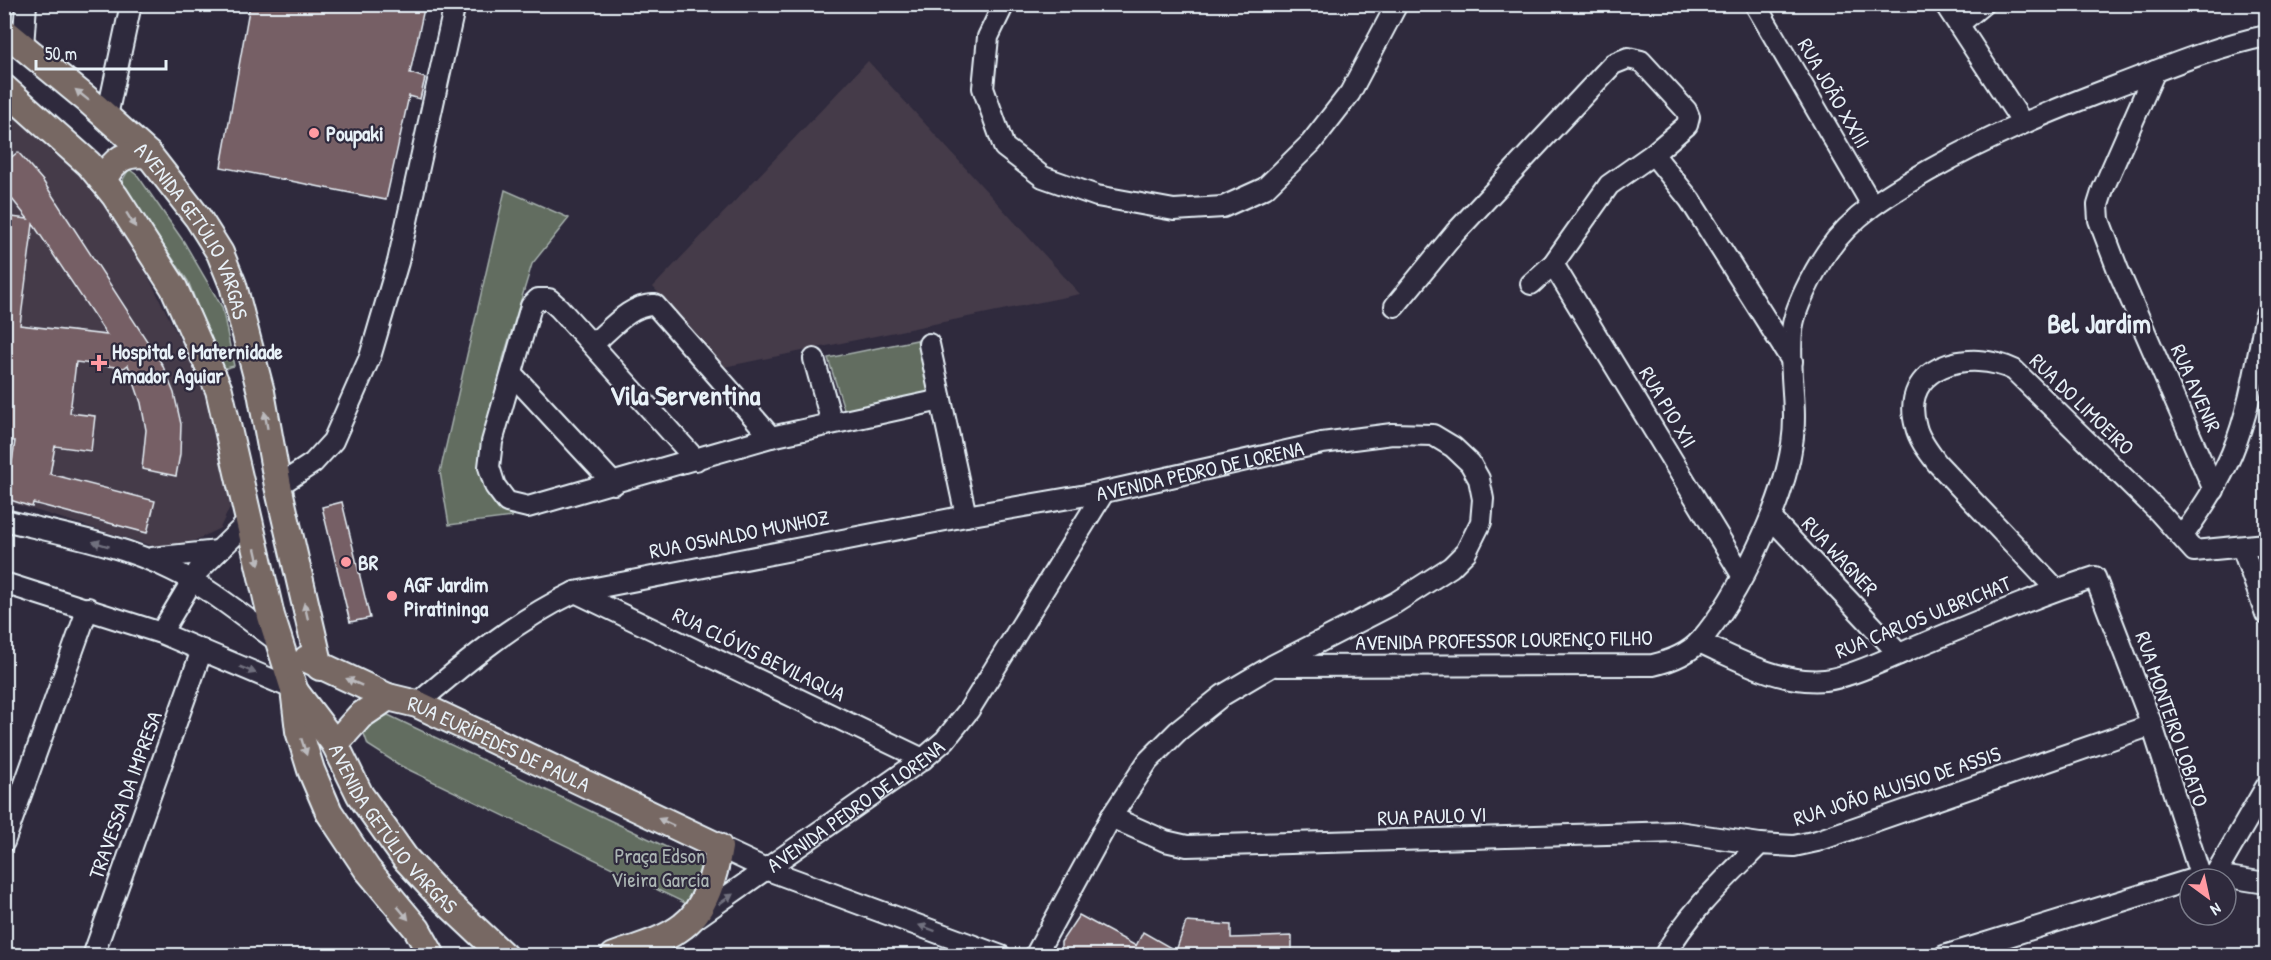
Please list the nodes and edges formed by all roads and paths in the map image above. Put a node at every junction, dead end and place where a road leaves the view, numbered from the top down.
1 (131, 4) edge
2 (454, 4) edge
3 (1004, 4) edge
4 (1397, 4) edge
5 (1755, 4) edge
6 (1945, 4) edge
7 (1983, 4) edge
8 (26, 5) edge
9 (1959, 24) junction
10 (2266, 36) edge
11 (14, 39) edge
12 (2155, 71) junction
13 (4, 88) edge
14 (107, 116) junction
15 (2022, 122) junction
16 (1653, 154) junction
17 (149, 155) junction
18 (103, 181) junction
19 (1872, 205) junction
20 (1553, 264) junction
21 (1531, 284) dead end
22 (1395, 306) dead end
23 (2266, 314) edge
24 (929, 344) dead end
25 (593, 345) junction
26 (813, 359) dead end
27 (1792, 361) junction
28 (2262, 361) edge
29 (512, 374) junction
30 (941, 399) junction
31 (832, 423) junction
32 (771, 437) junction
33 (696, 460) junction
34 (614, 484) junction
35 (278, 486) junction
36 (2214, 490) junction
37 (1104, 492) junction
38 (966, 516) junction
39 (1771, 518) junction
40 (4, 520) edge
41 (249, 521) junction
42 (2188, 544) junction
43 (2266, 544) edge
44 (2242, 547) junction
45 (218, 551) junction
46 (144, 557) junction
47 (1742, 575) junction
48 (2095, 577) joint
49 (191, 581) junction
50 (4, 583) edge
51 (2056, 589) junction
52 (575, 592) junction
53 (88, 608) junction
54 (2266, 614) edge
55 (161, 633) junction
56 (279, 642) junction
57 (1699, 642) junction
58 (202, 650) junction
59 (1899, 654) junction
60 (1272, 666) junction
61 (320, 667) junction
62 (294, 689) junction
63 (388, 697) junction
64 (417, 704) junction
65 (2152, 725) junction
66 (335, 744) junction
67 (922, 759) junction
68 (2266, 787) edge
69 (1111, 818) junction
70 (4, 842) edge
71 (1760, 844) junction
72 (719, 847) junction
73 (2197, 867) edge
74 (2209, 867) edge
75 (768, 870) junction
76 (2238, 881) edge
77 (2266, 883) edge
78 (2178, 885) edge
79 (684, 926) junction
80 (93, 956) edge
81 (432, 956) edge
82 (504, 956) edge
83 (614, 956) edge
84 (1001, 956) edge
85 (1035, 956) edge
86 (1664, 956) edge
87 (1944, 956) edge

1 - 14 street
2 - 35 street
3 - 4 street
5 - 19 street, RUA JOÃO XXIII
6 - 9 street
7 - 9 street
8 - 11 street
9 - 15 street
10 - 12 street, AVENIDA PROFESSOR LOURENÇO FILHO
14 -> 11 main road, AVENIDA GETÚLIO VARGAS
12 - 15 street, AVENIDA PROFESSOR LOURENÇO FILHO
12 - 36 street, RUA AVENIR
13 - 18 main road, AVENIDA GETÚLIO VARGAS
14 - 17 main road, AVENIDA GETÚLIO VARGAS
15 - 19 street, AVENIDA PROFESSOR LOURENÇO FILHO
16 - 20 street
16 - 22 street
16 - 27 street
17 - 18 main road
35 -> 17 main road, AVENIDA GETÚLIO VARGAS
18 -> 41 main road, AVENIDA GETÚLIO VARGAS
19 - 27 street, AVENIDA PROFESSOR LOURENÇO FILHO
20 - 21 street
20 - 47 street, RUA PIO XII
23 - 28 street
24 - 30 street
25 - 29 street
25 - 32 street
25 - 33 street
26 - 31 street
27 - 39 street, AVENIDA PROFESSOR LOURENÇO FILHO
28 - 36 street
29 - 34 street
29 - 34 street
30 - 31 street
30 - 38 street
31 - 32 street
32 - 33 street
33 - 34 street
61 -> 35 main road, AVENIDA GETÚLIO VARGAS
36 - 42 street
37 - 38 street, RUA OSWALDO MUNHOZ
37 - 60 street, AVENIDA PEDRO DE LORENA
37 - 67 street, AVENIDA PEDRO DE LORENA
38 - 52 street, RUA OSWALDO MUNHOZ
39 - 47 street, AVENIDA PROFESSOR LOURENÇO FILHO
39 - 59 street, RUA WAGNER
46 -> 40 street, RUA EURÍPEDES DE PAULA
41 - 45 street
41 -> 56 main road, AVENIDA GETÚLIO VARGAS
42 - 44 street
42 - 51 street, RUA DO LIMOEIRO
43 - 44 street
44 - 54 street
45 - 46 street
45 - 49 street
46 - 49 street, RUA EURÍPEDES DE PAULA
47 - 57 street, AVENIDA PROFESSOR LOURENÇO FILHO
48 - 51 street, RUA CARLOS ULBRICHAT
48 - 65 street, RUA MONTEIRO LOBATO
49 - 55 street
49 - 56 street, RUA EURÍPEDES DE PAULA
50 - 53 street
51 - 59 street, RUA CARLOS ULBRICHAT
52 - 64 street, RUA OSWALDO MUNHOZ
52 - 67 street, RUA CLÓVIS BEVILAQUA
53 - 55 street
53 - 70 street
55 - 58 street
56 - 61 main road, RUA EURÍPEDES DE PAULA
56 - 62 main road, AVENIDA GETÚLIO VARGAS
57 - 59 street, RUA CARLOS ULBRICHAT
57 - 60 street, AVENIDA PROFESSOR LOURENÇO FILHO
58 -> 62 street
58 - 80 street, TRAVESSA DA IMPRESA
60 - 69 street
63 -> 61 main road, RUA EURÍPEDES DE PAULA
62 - 66 main road, AVENIDA GETÚLIO VARGAS
62 -> 81 main road, AVENIDA GETÚLIO VARGAS
63 - 64 main road, RUA EURÍPEDES DE PAULA
63 - 66 main road
72 -> 64 main road, RUA EURÍPEDES DE PAULA
65 - 71 street, RUA JOÃO ALUISIO DE ASSIS
65 - 73 street, RUA MONTEIRO LOBATO
66 - 82 main road, AVENIDA GETÚLIO VARGAS
67 - 75 street, AVENIDA PEDRO DE LORENA
68 - 74 street
69 - 71 street, RUA PAULO VI
69 - 85 street
71 - 86 street
72 - 75 street, RUA EURÍPEDES DE PAULA
72 - 79 main road
79 -> 75 street, AVENIDA PEDRO DE LORENA
84 -> 75 street, RUA EURÍPEDES DE PAULA
76 - 77 street
78 - 87 street
79 - 83 main road, AVENIDA PEDRO DE LORENA

